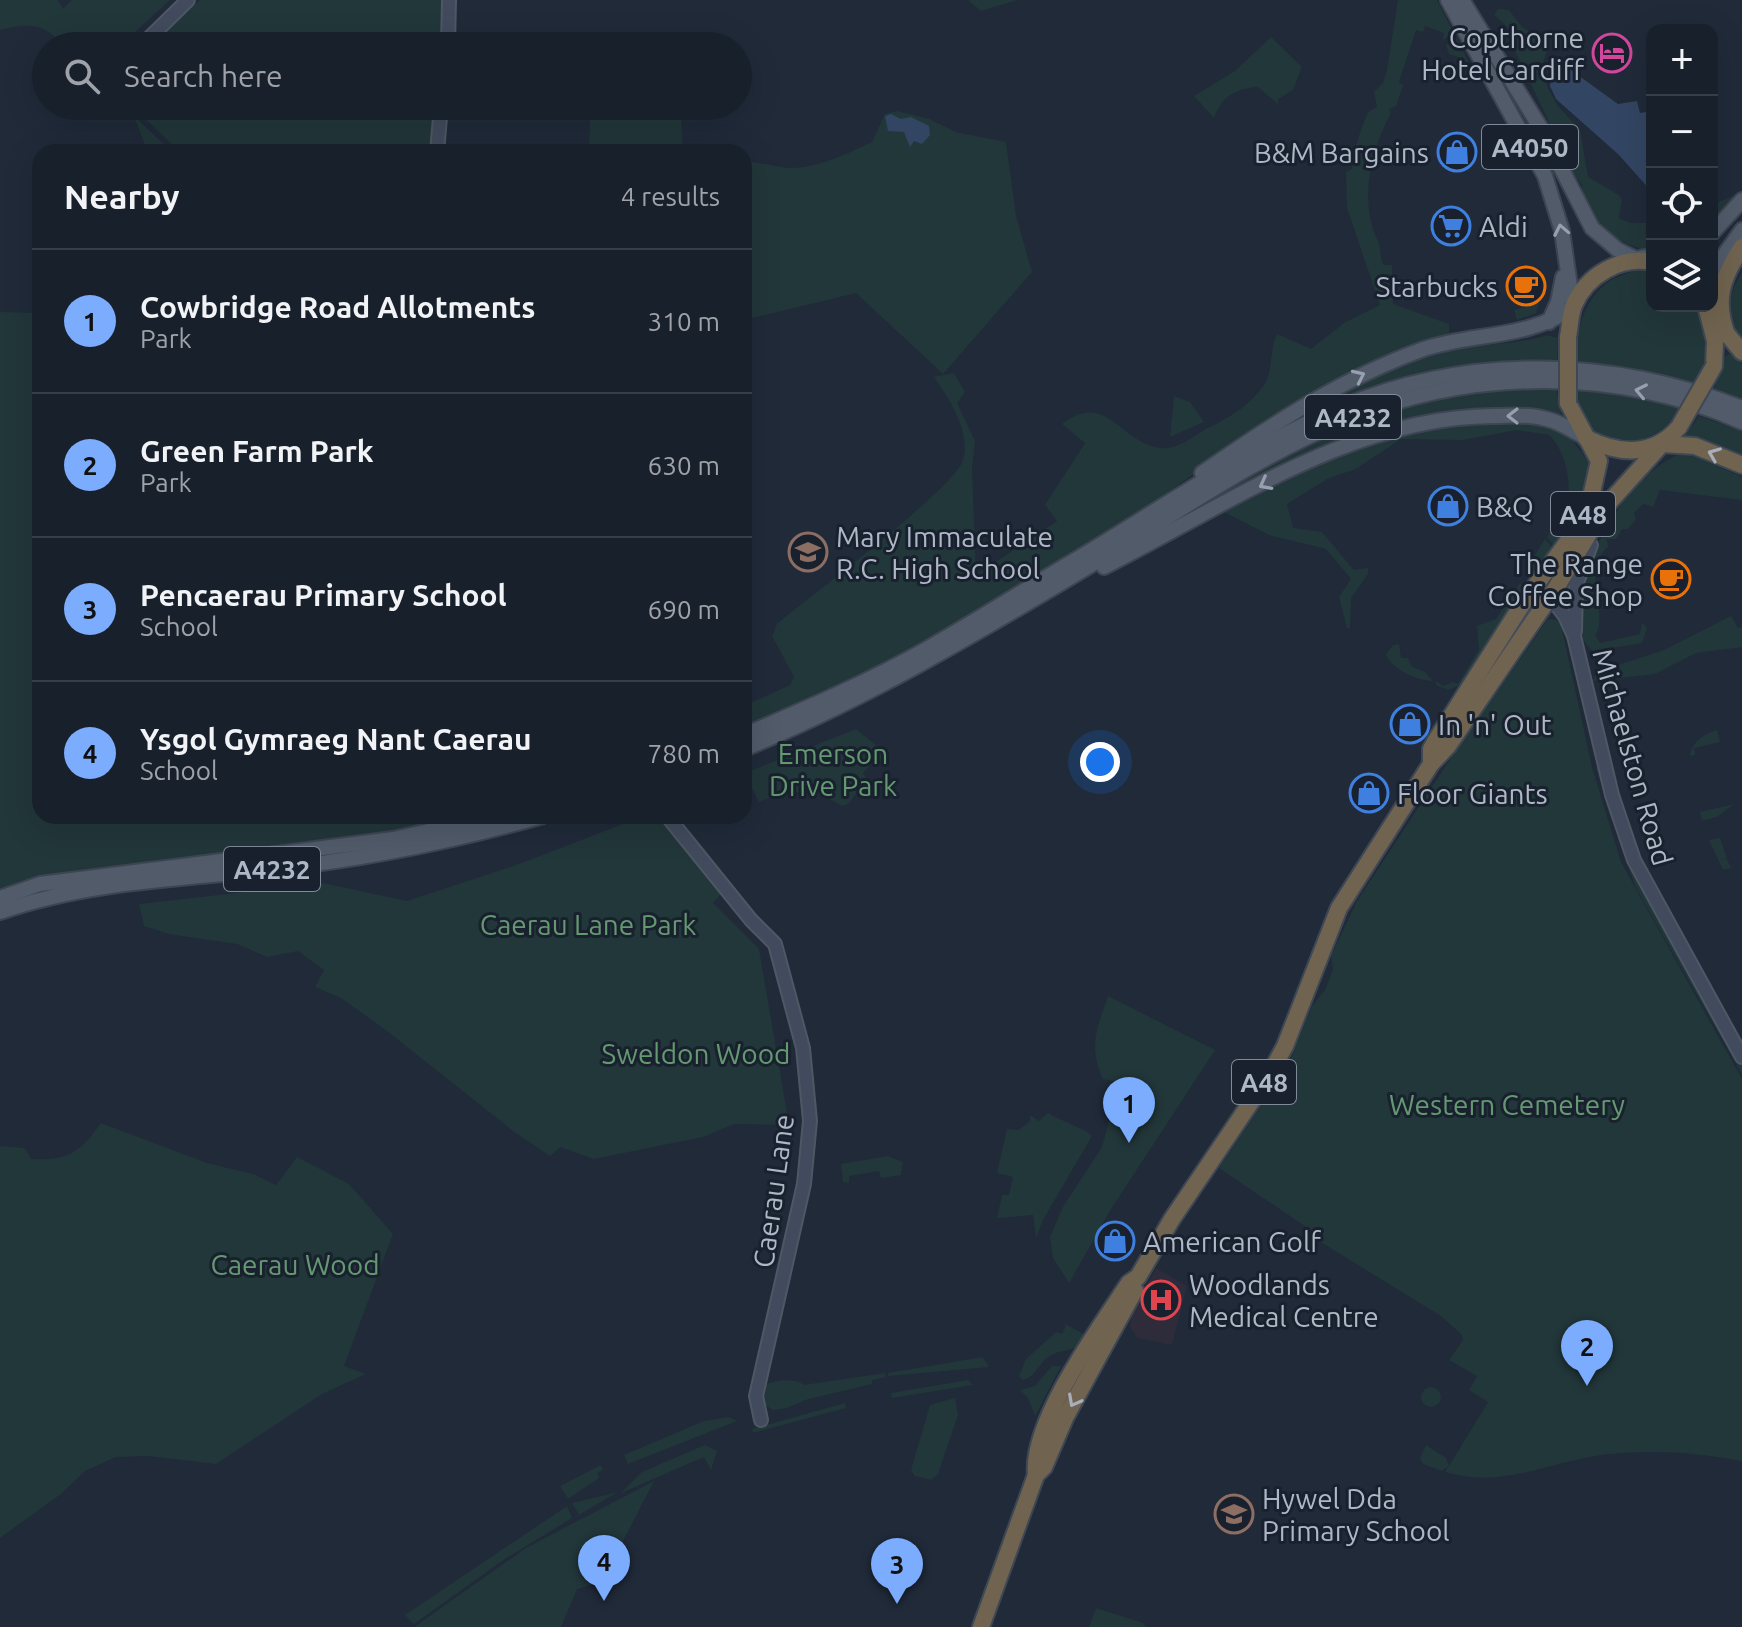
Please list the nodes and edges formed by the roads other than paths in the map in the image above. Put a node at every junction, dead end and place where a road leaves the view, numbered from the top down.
1 (188, 0) edge
2 (449, 0) edge
3 (1448, 0) edge
4 (1462, 0) edge
5 (155, 32) edge
6 (448, 32) edge
7 (440, 120) edge
8 (438, 144) edge
9 (1742, 200) edge
10 (1718, 226) edge
11 (1742, 230) edge
12 (1742, 247) edge
13 (1646, 259) edge
14 (1646, 259) edge
15 (1718, 264) edge
16 (1568, 270) junction
17 (1573, 307) junction
18 (1708, 312) edge
19 (1711, 312) edge
20 (1549, 322) junction
21 (1727, 335) junction
22 (1742, 352) edge
23 (1742, 408) edge
24 (1742, 422) edge
25 (1586, 438) junction
26 (1662, 444) junction
27 (1742, 465) edge
28 (1594, 526) junction
29 (1107, 540) junction
30 (1547, 590) junction
31 (1574, 604) junction
32 (1007, 615) junction
33 (1574, 636) junction
34 (752, 731) edge
35 (752, 745) edge
36 (1431, 764) junction
37 (458, 824) edge
38 (509, 824) edge
39 (673, 824) edge
40 (0, 898) edge
41 (0, 912) edge
42 (1742, 1057) edge
43 (761, 1420) dead end
44 (981, 1627) edge

1 - 5 street
2 - 6 street
16 -> 3 main road, A4050
4 - 13 main road, A4050
7 - 8 street
9 - 10 main road
11 - 15 main road
12 - 21 highway
14 - 17 highway
16 - 17 main road, A4050
16 - 20 main road
17 - 20 main road
17 - 25 highway, bridge
18 - 26 highway, bridge
19 - 21 highway
29 -> 20 main road
21 - 22 highway
23 - 29 main road, A4232
24 -> 32 main road, A4232
25 - 26 highway
25 - 30 highway, A48
25 -> 32 main road
27 -> 26 highway
26 - 28 highway, A48
28 - 30 highway, A48
28 - 31 street, Michaelston Road
29 - 34 main road, A4232
30 - 31 street
30 - 33 street, Michaelston Road
30 - 36 highway, A48
30 - 36 highway, A48
31 - 33 street, Michaelston Road
32 - 35 main road, A4232
33 - 42 street, Michaelston Road
36 - 44 highway, A48
37 - 40 main road, A4232
38 - 41 main road, A4232
39 - 43 street, Caerau Lane

